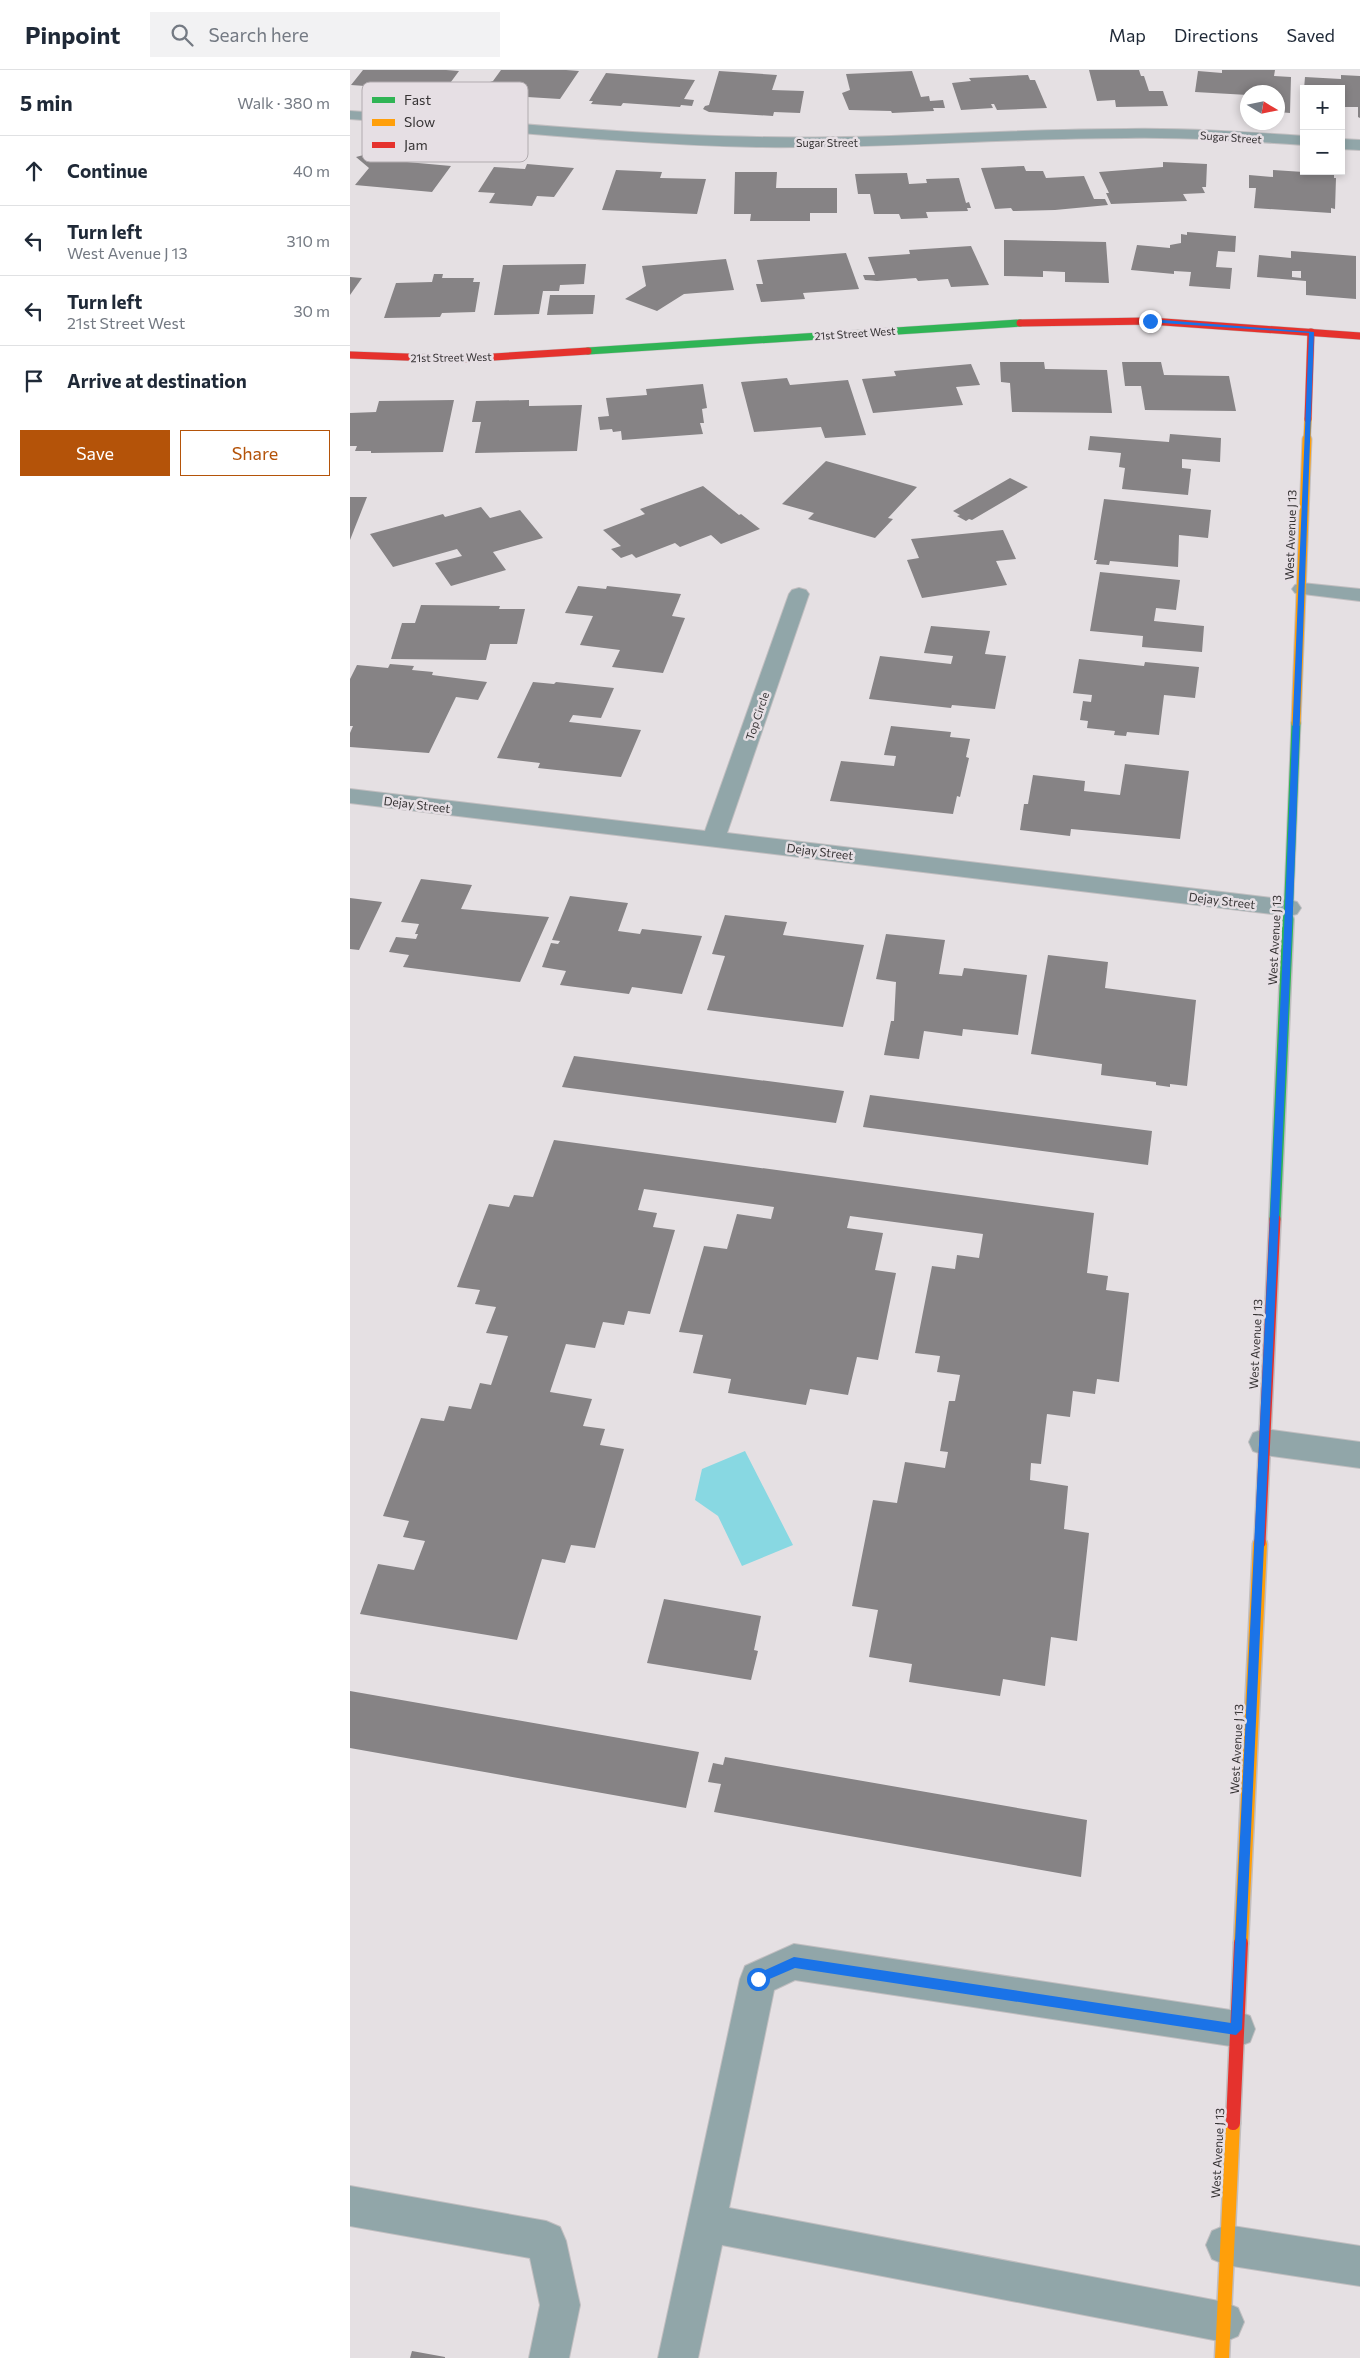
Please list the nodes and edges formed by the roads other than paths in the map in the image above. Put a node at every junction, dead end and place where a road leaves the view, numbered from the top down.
1 (528, 128) edge
2 (1300, 141) edge
3 (1345, 144) edge
4 (1360, 145) edge
5 (1312, 332) junction
6 (1360, 336) edge
7 (350, 355) edge
8 (1302, 589) junction
9 (799, 594) dead end
10 (1360, 595) edge
11 (350, 796) edge
12 (714, 838) junction
13 (1289, 908) junction
14 (1264, 1442) junction
15 (1360, 1455) edge
16 (1236, 2029) junction
17 (350, 2206) edge
18 (707, 2223) junction
19 (1226, 2245) junction
20 (1360, 2266) edge
21 (1223, 2340) edge
22 (549, 2358) edge
23 (678, 2358) edge

1 - 2 street, Sugar Street
3 - 4 street
5 - 6 street, 21st Street West
5 - 7 street, 21st Street West
5 - 8 street, West Avenue J 13
8 - 10 street
8 - 13 street, West Avenue J 13
9 - 12 street, Top Circle
11 - 12 street, Dejay Street
12 - 13 street, Dejay Street
13 - 14 street, West Avenue J 13
14 - 15 street
14 - 16 street, West Avenue J 13
16 - 18 street
16 - 19 street, West Avenue J 13
17 - 22 street
18 - 21 street
18 - 23 street
19 - 20 street
19 - 21 street, West Avenue J 13

